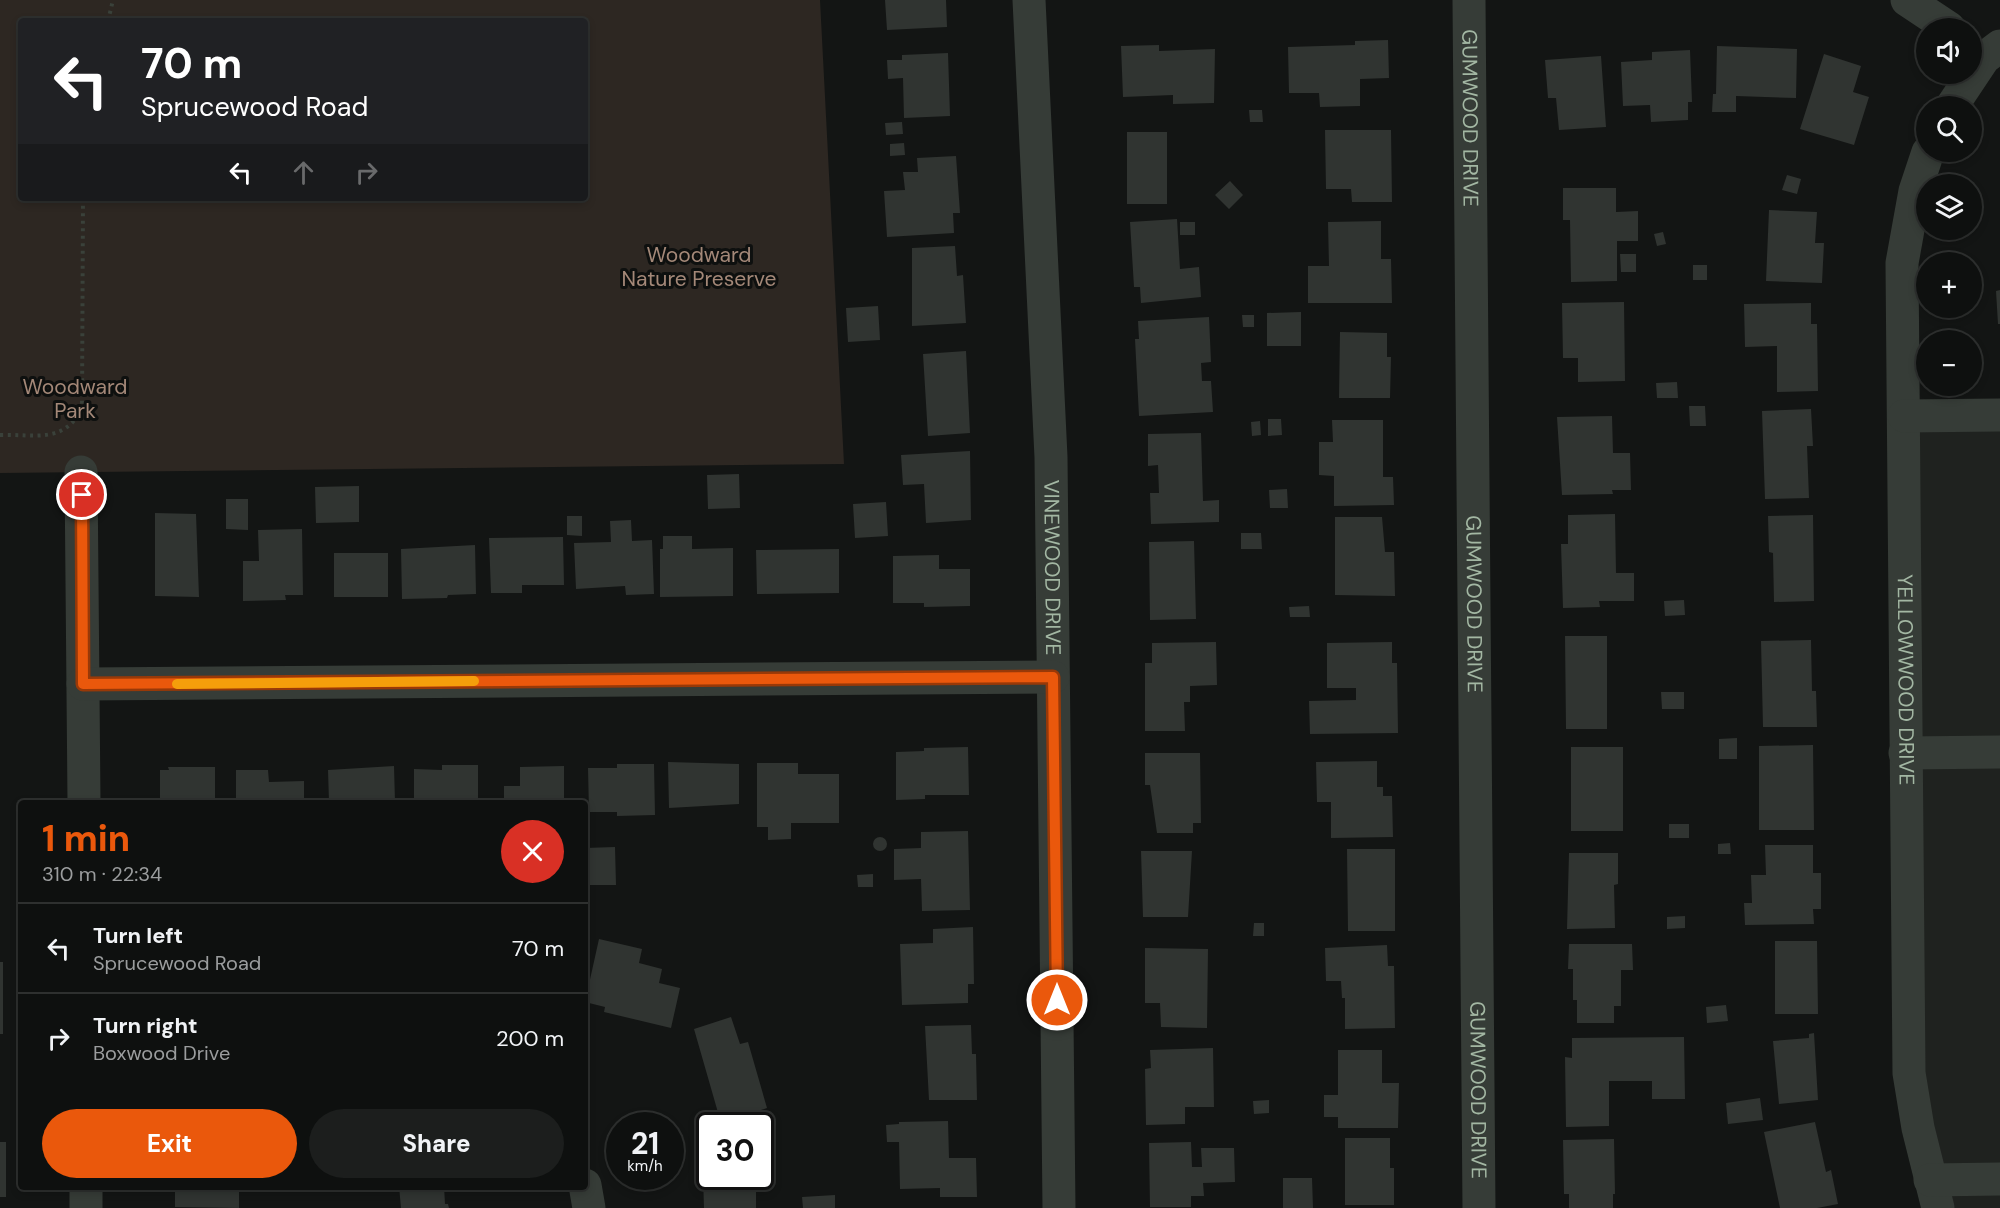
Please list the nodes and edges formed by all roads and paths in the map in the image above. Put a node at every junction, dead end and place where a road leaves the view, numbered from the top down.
1 (113, 0) edge
2 (1029, 0) edge
3 (1469, 0) edge
4 (1907, 0) edge
5 (109, 18) edge
6 (1934, 18) edge
7 (1985, 50) edge
8 (1958, 96) edge
9 (1925, 162) edge
10 (83, 201) edge
11 (2000, 414) edge
12 (1904, 416) junction
13 (0, 435) edge
14 (81, 472) dead end
15 (1053, 677) junction
16 (83, 684) junction
17 (2000, 752) edge
18 (1905, 753) junction
19 (84, 800) edge
20 (2000, 1179) edge
21 (86, 1190) edge
22 (586, 1190) edge
23 (1934, 1194) edge
24 (86, 1208) edge
25 (589, 1208) edge
26 (1059, 1208) edge
27 (1479, 1208) edge

1 - 5 path
2 - 15 street, VINEWOOD DRIVE
3 - 27 street, GUMWOOD DRIVE
4 - 6 street
7 - 8 street
9 - 12 street, YELLOWWOOD DRIVE
10 - 13 path
11 - 12 street
12 - 18 street, YELLOWWOOD DRIVE
14 - 16 street
15 - 16 street
15 - 26 street, VINEWOOD DRIVE
16 - 19 street
17 - 18 street
18 - 23 street, YELLOWWOOD DRIVE
20 - 23 street
21 - 24 street
22 - 25 street

